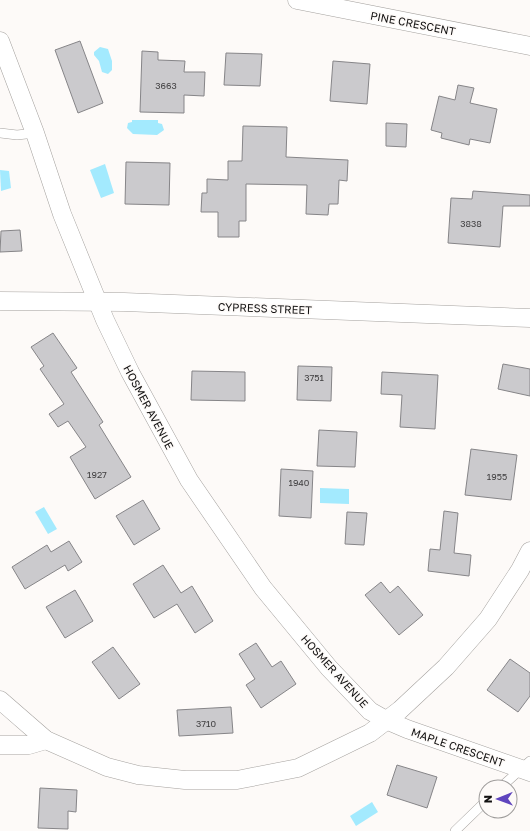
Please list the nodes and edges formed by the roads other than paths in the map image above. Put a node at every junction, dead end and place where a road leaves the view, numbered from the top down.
1 (297, 0) edge
2 (0, 41) edge
3 (530, 46) edge
4 (0, 133) edge
5 (35, 133) junction
6 (0, 301) edge
7 (98, 302) junction
8 (530, 318) edge
9 (530, 551) edge
10 (0, 700) edge
11 (386, 720) junction
12 (46, 740) junction
13 (0, 745) edge
14 (527, 767) edge
15 (511, 779) edge
16 (478, 809) edge
17 (455, 831) edge

1 - 3 street, PINE CRESCENT
2 - 5 street, HOSMER AVENUE
4 - 5 lane
5 - 7 street, HOSMER AVENUE
6 - 7 street, CYPRESS STREET
7 - 8 street, CYPRESS STREET
7 - 11 street, HOSMER AVENUE
9 - 11 street
10 - 12 street
11 - 12 street
11 - 14 street, MAPLE CRESCENT
12 - 13 street
14 - 15 lane
16 - 17 lane

